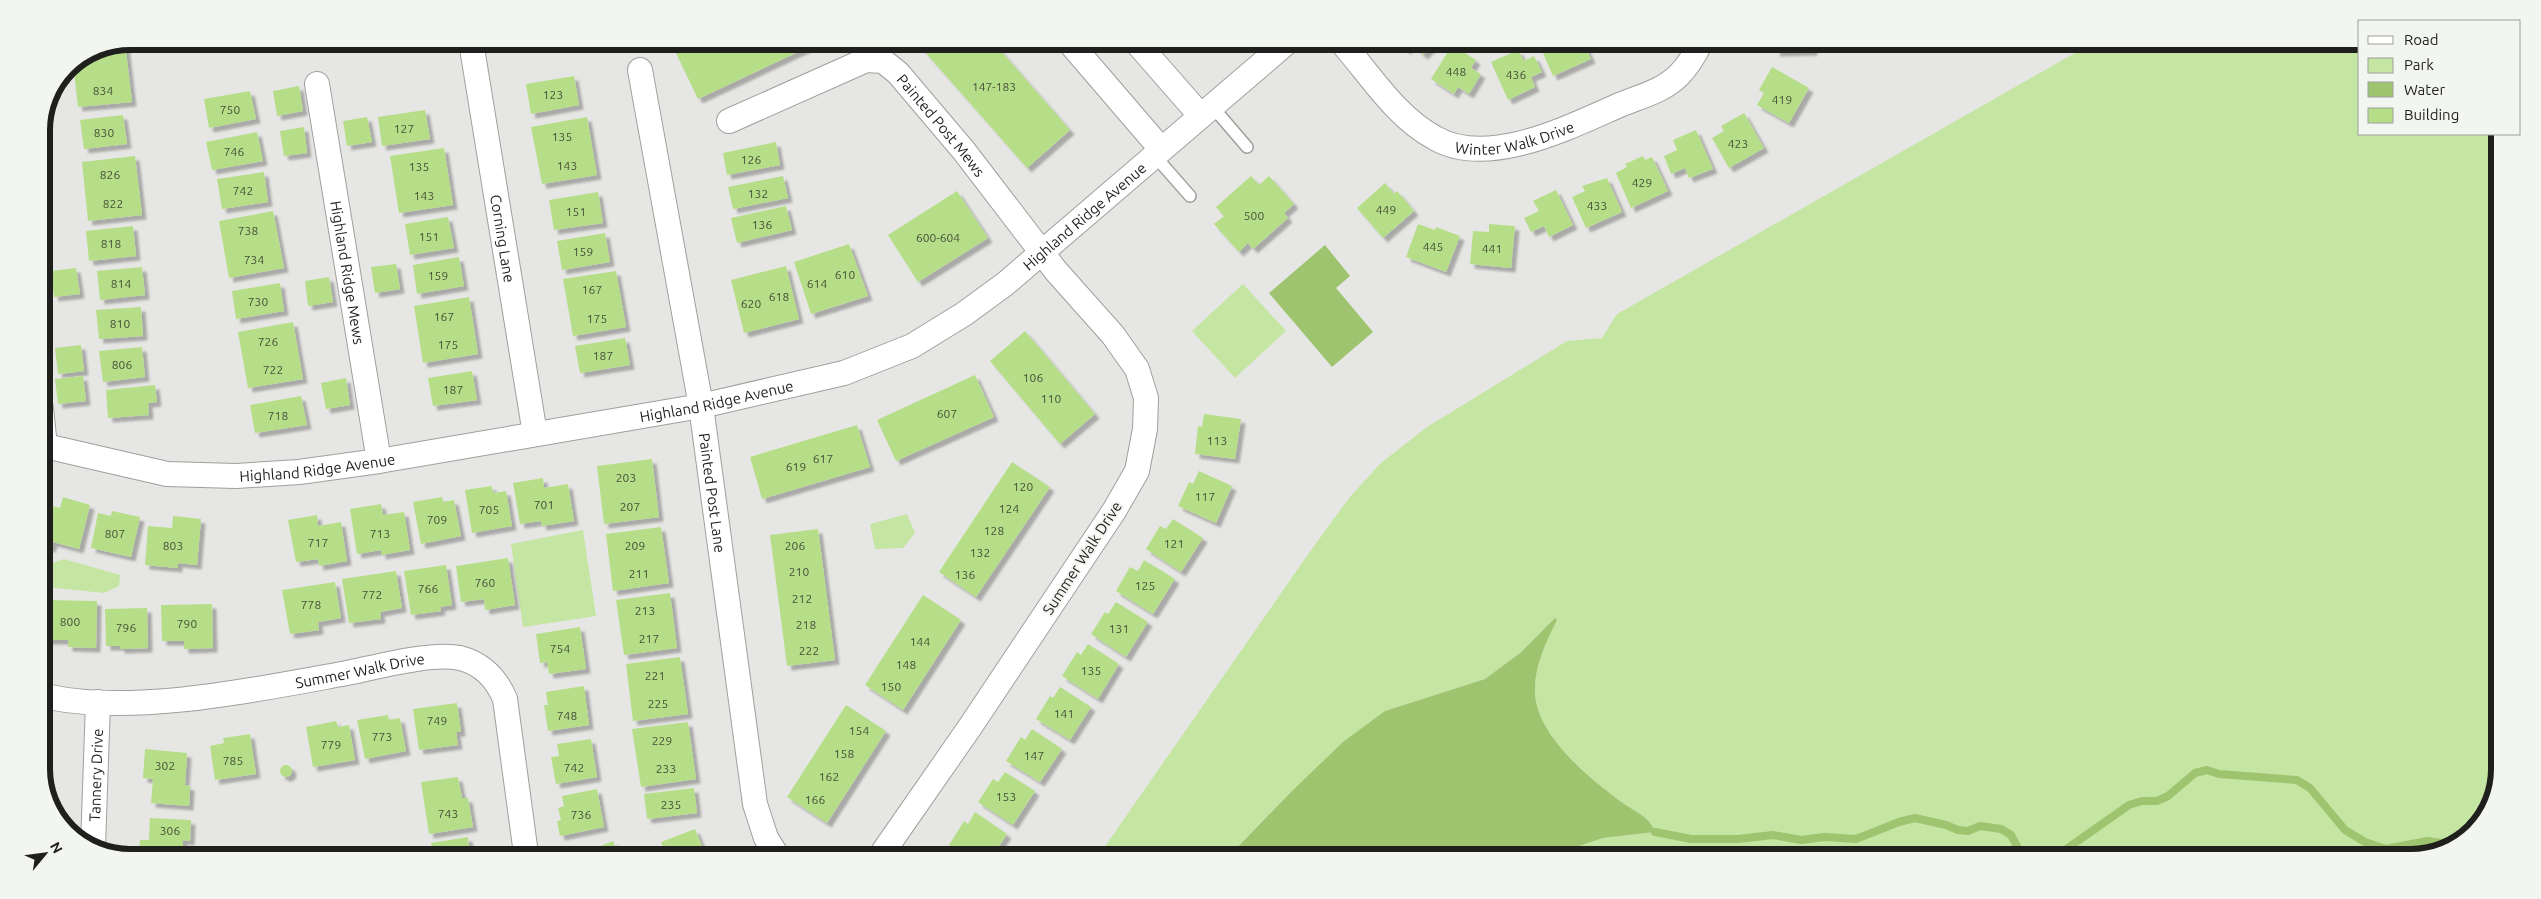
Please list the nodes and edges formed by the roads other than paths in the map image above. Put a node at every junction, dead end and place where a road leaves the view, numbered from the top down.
1 (472, 50) edge
2 (1076, 50) edge
3 (1143, 50) edge
4 (1278, 50) edge
5 (1348, 50) edge
6 (1696, 50) edge
7 (640, 70) dead end
8 (317, 84) dead end
9 (1206, 110) junction
10 (729, 121) dead end
11 (1247, 147) dead end
12 (1158, 152) junction
13 (1190, 196) dead end
14 (1042, 253) junction
15 (701, 406) junction
16 (535, 434) junction
17 (50, 447) edge
18 (379, 462) junction
19 (50, 696) edge
20 (98, 702) junction
21 (93, 840) edge
22 (525, 849) edge
23 (773, 849) edge
24 (885, 849) edge

1 - 16 street, Corning Lane
2 - 12 street
3 - 9 street
4 - 9 street, Highland Ridge Avenue
5 - 6 street, Winter Walk Drive
7 - 15 street, Painted Post Lane
8 - 18 street, Highland Ridge Mews
9 - 11 lane
9 - 12 street, Highland Ridge Avenue
10 - 14 street, Painted Post Mews
12 - 13 lane
12 - 14 street, Highland Ridge Avenue
14 - 15 street, Highland Ridge Avenue
14 - 24 street, Summer Walk Drive
15 - 16 street, Highland Ridge Avenue
15 - 23 street, Painted Post Lane
16 - 18 street, Highland Ridge Avenue
17 - 18 street, Highland Ridge Avenue
19 - 20 street, Summer Walk Drive
20 - 21 street, Tannery Drive
20 - 22 street, Summer Walk Drive

